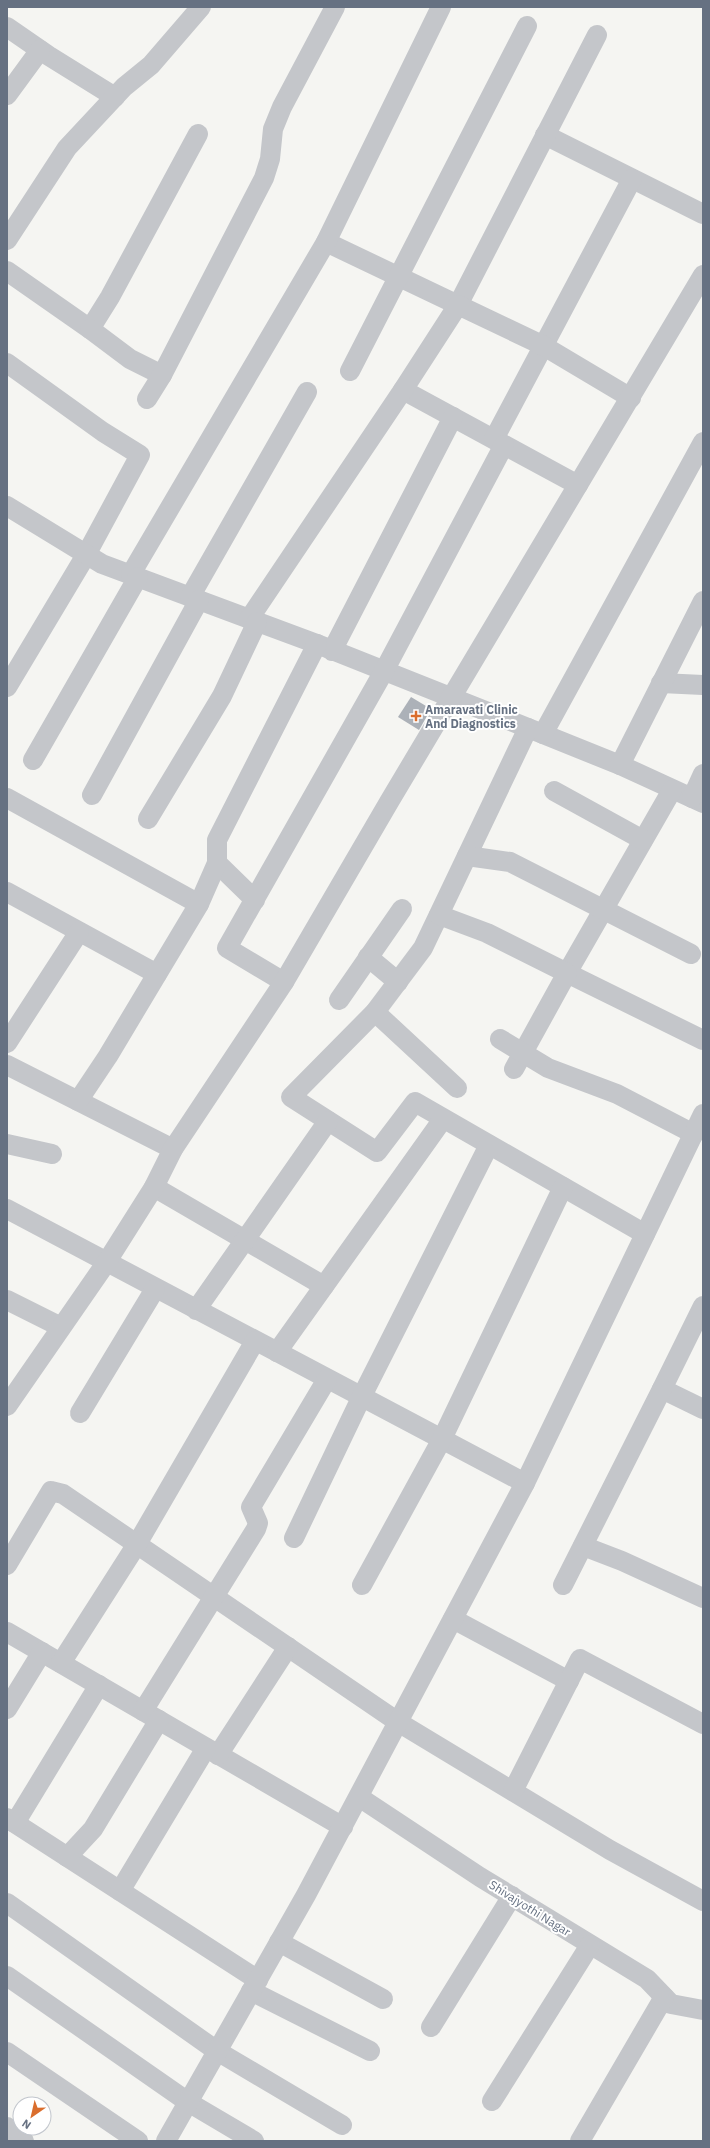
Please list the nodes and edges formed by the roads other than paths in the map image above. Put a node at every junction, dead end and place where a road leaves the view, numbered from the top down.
1 (201, 7) edge
2 (335, 7) edge
3 (441, 7) edge
4 (527, 26) dead end
5 (7, 27) edge
6 (597, 35) dead end
7 (40, 50) junction
8 (7, 96) edge
9 (115, 97) junction
10 (198, 134) dead end
11 (545, 135) junction
12 (632, 179) junction
13 (703, 214) edge
14 (7, 240) edge
15 (326, 242) junction
16 (7, 271) edge
17 (703, 274) edge
18 (398, 276) junction
19 (458, 305) junction
20 (90, 329) junction
21 (542, 345) junction
22 (7, 362) edge
23 (350, 371) dead end
24 (162, 375) junction
25 (403, 390) junction
26 (307, 392) dead end
27 (631, 398) junction
28 (148, 399) dead end
29 (453, 417) junction
30 (499, 442) junction
31 (703, 442) edge
32 (578, 486) junction
33 (7, 506) edge
34 (86, 555) junction
35 (134, 576) junction
36 (195, 599) junction
37 (703, 601) edge
38 (253, 620) junction
39 (324, 648) junction
40 (13, 663) edge
41 (384, 671) junction
42 (661, 683) junction
43 (703, 685) edge
44 (7, 686) edge
45 (451, 698) junction
46 (535, 731) junction
47 (33, 760) dead end
48 (620, 765) junction
49 (703, 774) edge
50 (672, 790) junction
51 (554, 791) dead end
52 (92, 795) dead end
53 (7, 798) edge
54 (698, 801) edge
55 (148, 820) dead end
56 (643, 840) junction
57 (467, 856) junction
58 (217, 863) junction
59 (7, 892) edge
60 (255, 900) junction
61 (200, 904) junction
62 (402, 909) dead end
63 (603, 910) junction
64 (439, 915) junction
65 (79, 932) junction
66 (691, 954) dead end
67 (368, 957) junction
68 (567, 973) junction
69 (158, 974) junction
70 (284, 982) junction
71 (398, 982) junction
72 (339, 1000) dead end
73 (375, 1012) junction
74 (500, 1039) dead end
75 (703, 1040) edge
76 (7, 1043) edge
77 (518, 1061) junction
78 (7, 1065) edge
79 (457, 1088) dead end
80 (78, 1101) junction
81 (703, 1114) edge
82 (443, 1119) junction
83 (328, 1121) junction
84 (694, 1134) junction
85 (7, 1144) edge
86 (489, 1145) junction
87 (172, 1149) junction
88 (52, 1154) dead end
89 (154, 1187) junction
90 (562, 1187) junction
91 (7, 1209) edge
92 (645, 1234) junction
93 (245, 1239) junction
94 (106, 1263) junction
95 (324, 1286) junction
96 (155, 1289) junction
97 (7, 1300) edge
98 (703, 1306) edge
99 (196, 1310) junction
100 (61, 1327) junction
101 (696, 1335) edge
102 (255, 1341) junction
103 (277, 1352) junction
104 (15, 1378) edge
105 (327, 1378) junction
106 (662, 1389) junction
107 (361, 1398) junction
108 (7, 1406) edge
109 (703, 1409) edge
110 (80, 1412) dead end
111 (442, 1439) junction
112 (524, 1483) junction
113 (294, 1538) dead end
114 (137, 1544) junction
115 (583, 1546) junction
116 (7, 1565) edge
117 (362, 1585) dead end
118 (563, 1585) dead end
119 (214, 1596) junction
120 (703, 1598) edge
121 (453, 1618) junction
122 (7, 1632) edge
123 (288, 1646) junction
124 (42, 1652) junction
125 (61, 1663) junction
126 (569, 1681) junction
127 (99, 1685) junction
128 (7, 1709) edge
129 (151, 1716) junction
130 (398, 1722) junction
131 (703, 1724) edge
132 (212, 1751) junction
133 (513, 1791) junction
134 (359, 1797) junction
135 (11, 1820) edge
136 (343, 1827) junction
137 (67, 1857) junction
138 (120, 1891) junction
139 (512, 1896) junction
140 (703, 1901) edge
141 (7, 1903) edge
142 (279, 1942) junction
143 (590, 1945) junction
144 (7, 1976) edge
145 (254, 1985) junction
146 (664, 1997) junction
147 (383, 1999) dead end
148 (703, 2010) edge
149 (431, 2027) dead end
150 (217, 2051) junction
151 (370, 2051) dead end
152 (7, 2052) edge
153 (492, 2101) dead end
154 (188, 2102) junction
155 (342, 2125) dead end
156 (7, 2127) edge
157 (24, 2141) edge
158 (138, 2141) edge
159 (166, 2141) edge
160 (254, 2141) edge
161 (580, 2141) edge

1 - 9 street
2 - 24 street
3 - 15 street
4 - 18 street
5 - 7 street
6 - 11 street
7 - 8 street
7 - 9 street
9 - 14 street
10 - 20 street
11 - 12 street
11 - 19 street
12 - 13 street
12 - 21 street
15 - 18 street
15 - 35 street
16 - 20 street
17 - 27 street
18 - 19 street
18 - 23 street
19 - 21 street
19 - 25 street
20 - 24 street
21 - 27 street
21 - 30 street
22 - 34 street
24 - 28 street
25 - 29 street
25 - 38 street
26 - 36 street
27 - 32 street
29 - 30 street
29 - 39 street
30 - 32 street
30 - 41 street
31 - 46 street
32 - 45 street
33 - 34 street
34 - 35 street
34 - 40 street
35 - 36 street
35 - 47 street
36 - 38 street
36 - 52 street
37 - 42 street
38 - 39 street
38 - 55 street
39 - 41 street
39 - 58 street
40 - 44 street
41 - 45 street
41 - 60 street
42 - 43 street
42 - 48 street
45 - 46 street
45 - 70 street
46 - 48 street
46 - 57 street
48 - 50 street
49 - 54 street
50 - 54 street
50 - 56 street
51 - 56 street
53 - 61 street
56 - 63 street
57 - 63 street
57 - 64 street
58 - 60 street
58 - 61 street
59 - 65 street
60 - 70 street
61 - 69 street
62 - 67 street
63 - 66 street
63 - 68 street
64 - 68 street
64 - 71 street
65 - 69 street
65 - 76 street
67 - 71 street
67 - 72 street
68 - 75 street
68 - 77 street
69 - 80 street
70 - 87 street
71 - 73 street
73 - 79 street
73 - 83 street
74 - 77 street
77 - 84 street
78 - 80 street
80 - 87 street
81 - 84 street
82 - 83 street
82 - 86 street
82 - 95 street
83 - 93 street
84 - 92 street
85 - 88 street
86 - 90 street
86 - 107 street
87 - 89 street
89 - 93 street
89 - 94 street
90 - 92 street
90 - 111 street
91 - 94 street
92 - 112 street
93 - 95 street
93 - 99 street
94 - 96 street
94 - 100 street
95 - 103 street
96 - 99 street
96 - 110 street
97 - 100 street
98 - 101 street
99 - 102 street
100 - 104 street
101 - 106 street
102 - 103 street
102 - 114 street
103 - 105 street
104 - 108 street
105 - 107 street
105 - 119 street
106 - 109 street
106 - 115 street
107 - 111 street
107 - 113 street
111 - 112 street
111 - 117 street
112 - 121 street
114 - 116 street
114 - 119 street
114 - 125 street
115 - 118 street
115 - 120 street
119 - 123 street
119 - 129 street
121 - 126 street
121 - 130 street
122 - 124 street
123 - 130 street
123 - 132 street
124 - 125 street
124 - 128 street
125 - 127 street
126 - 131 street
126 - 133 street
127 - 129 street
127 - 135 street
129 - 132 street
129 - 137 street
130 - 133 street
130 - 134 street
132 - 136 street
132 - 138 street
133 - 140 street
134 - 136 street
134 - 139 street, Shivajyothi Nagar
135 - 137 street
136 - 142 street
137 - 138 street
138 - 145 street
139 - 143 street, Shivajyothi Nagar
139 - 149 street
141 - 150 street
142 - 145 street
142 - 147 street
143 - 146 street, Shivajyothi Nagar
143 - 153 street
144 - 154 street
145 - 150 street
145 - 151 street
146 - 148 street, Shivajyothi Nagar
146 - 161 street
150 - 154 street
150 - 155 street
152 - 158 street
154 - 159 street
154 - 160 street
156 - 157 street

